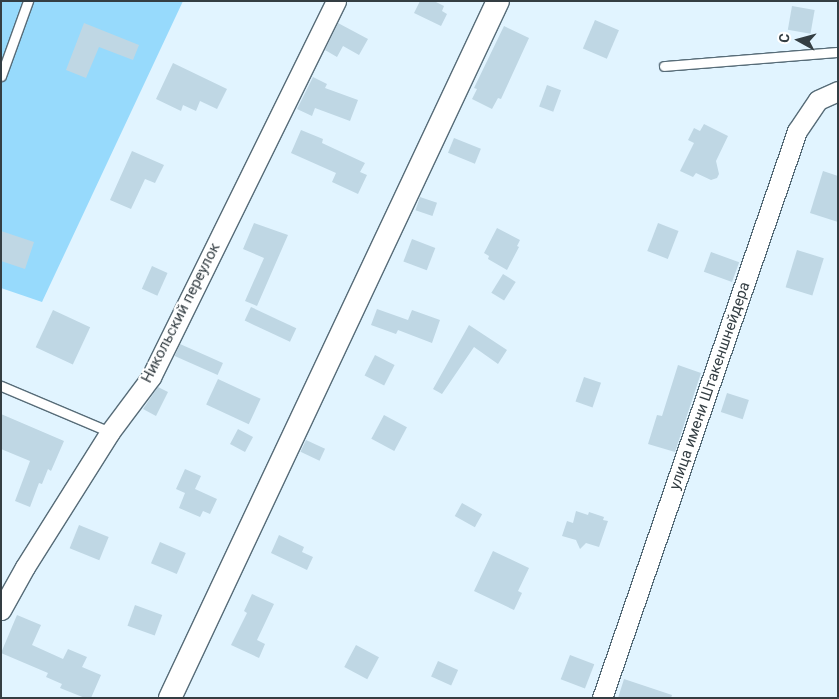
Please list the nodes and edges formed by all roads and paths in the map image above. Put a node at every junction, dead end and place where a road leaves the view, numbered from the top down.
1 (28, 1) edge
2 (336, 1) edge
3 (498, 1) edge
4 (838, 52) edge
5 (664, 66) dead end
6 (1, 76) edge
7 (838, 90) edge
8 (1, 386) edge
9 (110, 432) junction
10 (1, 610) edge
11 (170, 698) edge
12 (602, 698) edge

1 - 6 lane
2 - 9 street, Никольский переулок
3 - 11 street
4 - 5 lane
7 - 12 street, улица имени Штакеншнейдера
8 - 9 lane
9 - 10 street, Никольский переулок

